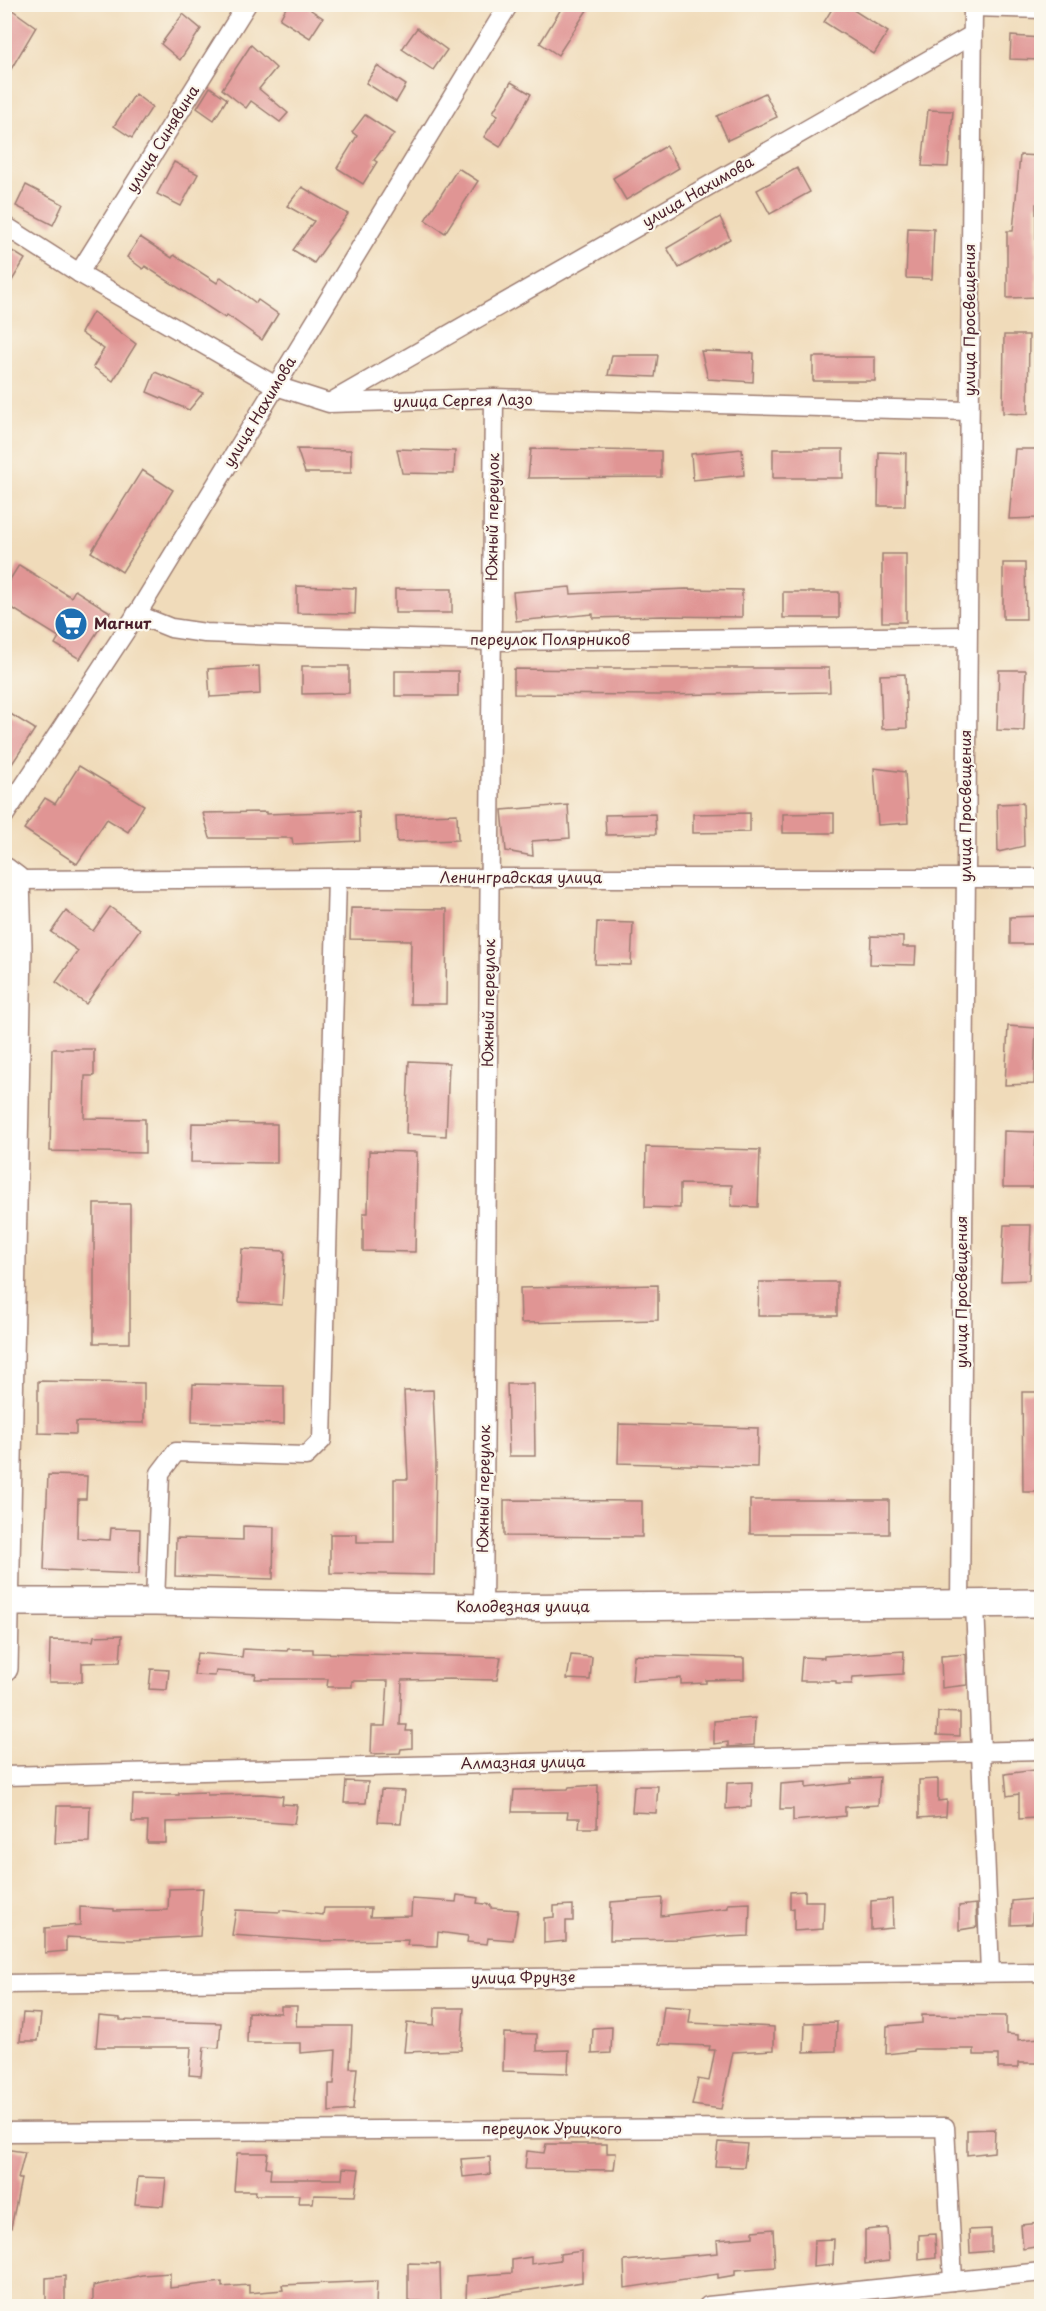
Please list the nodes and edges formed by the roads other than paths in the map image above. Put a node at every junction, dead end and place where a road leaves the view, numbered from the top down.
1 (247, 4) edge
2 (509, 4) edge
3 (970, 6) edge
4 (1041, 9) edge
5 (972, 35) junction
6 (4, 225) edge
7 (79, 273) junction
8 (276, 386) junction
9 (494, 398) junction
10 (329, 403) junction
11 (969, 411) junction
12 (136, 614) junction
13 (968, 636) junction
14 (492, 641) junction
15 (4, 816) edge
16 (10, 876) edge
17 (337, 878) junction
18 (490, 878) junction
19 (966, 878) junction
20 (1041, 878) edge
21 (5, 1602) edge
22 (155, 1602) junction
23 (1041, 1604) edge
24 (967, 1606) junction
25 (483, 1608) junction
26 (4, 1668) edge
27 (1041, 1750) edge
28 (981, 1751) junction
29 (4, 1776) edge
30 (990, 1972) junction
31 (1041, 1972) edge
32 (4, 1984) edge
33 (4, 2132) edge
34 (1041, 2272) edge
35 (953, 2281) junction
36 (784, 2303) edge
37 (708, 2307) edge

1 - 7 street, улица Синявина
2 - 8 street, улица Нахимова
3 - 4 street
3 - 5 street, улица Просвещения
5 - 10 street, улица Нахимова
5 - 11 street, улица Просвещения
6 - 7 street, улица Сергея Лазо
7 - 8 street, улица Сергея Лазо
8 - 10 street, улица Сергея Лазо
8 - 12 street, улица Нахимова
9 - 10 street, улица Сергея Лазо
9 - 11 street, улица Сергея Лазо
9 - 14 street, Южный переулок
11 - 13 street, улица Просвещения
12 - 14 street, переулок Полярников
12 - 15 street, улица Нахимова
13 - 14 street, переулок Полярников
13 - 19 street, улица Просвещения
14 - 18 street, Южный переулок
16 - 17 street, Ленинградская улица
16 - 21 main road
17 - 18 street, Ленинградская улица
17 - 22 street
18 - 19 street, Ленинградская улица
18 - 25 street, Южный переулок
19 - 20 street, Ленинградская улица
19 - 24 street, улица Просвещения
21 - 22 main road, Колодезная улица
21 - 26 main road
22 - 25 main road, Колодезная улица
23 - 24 main road, Колодезная улица
24 - 25 main road, Колодезная улица
24 - 28 street, улица Просвещения
27 - 28 street, Алмазная улица
28 - 29 street, Алмазная улица
28 - 30 street, улица Просвещения
30 - 31 street, улица Фрунзе
30 - 32 street, улица Фрунзе
33 - 35 street, переулок Урицкого
34 - 35 street
35 - 36 street
36 - 37 street

